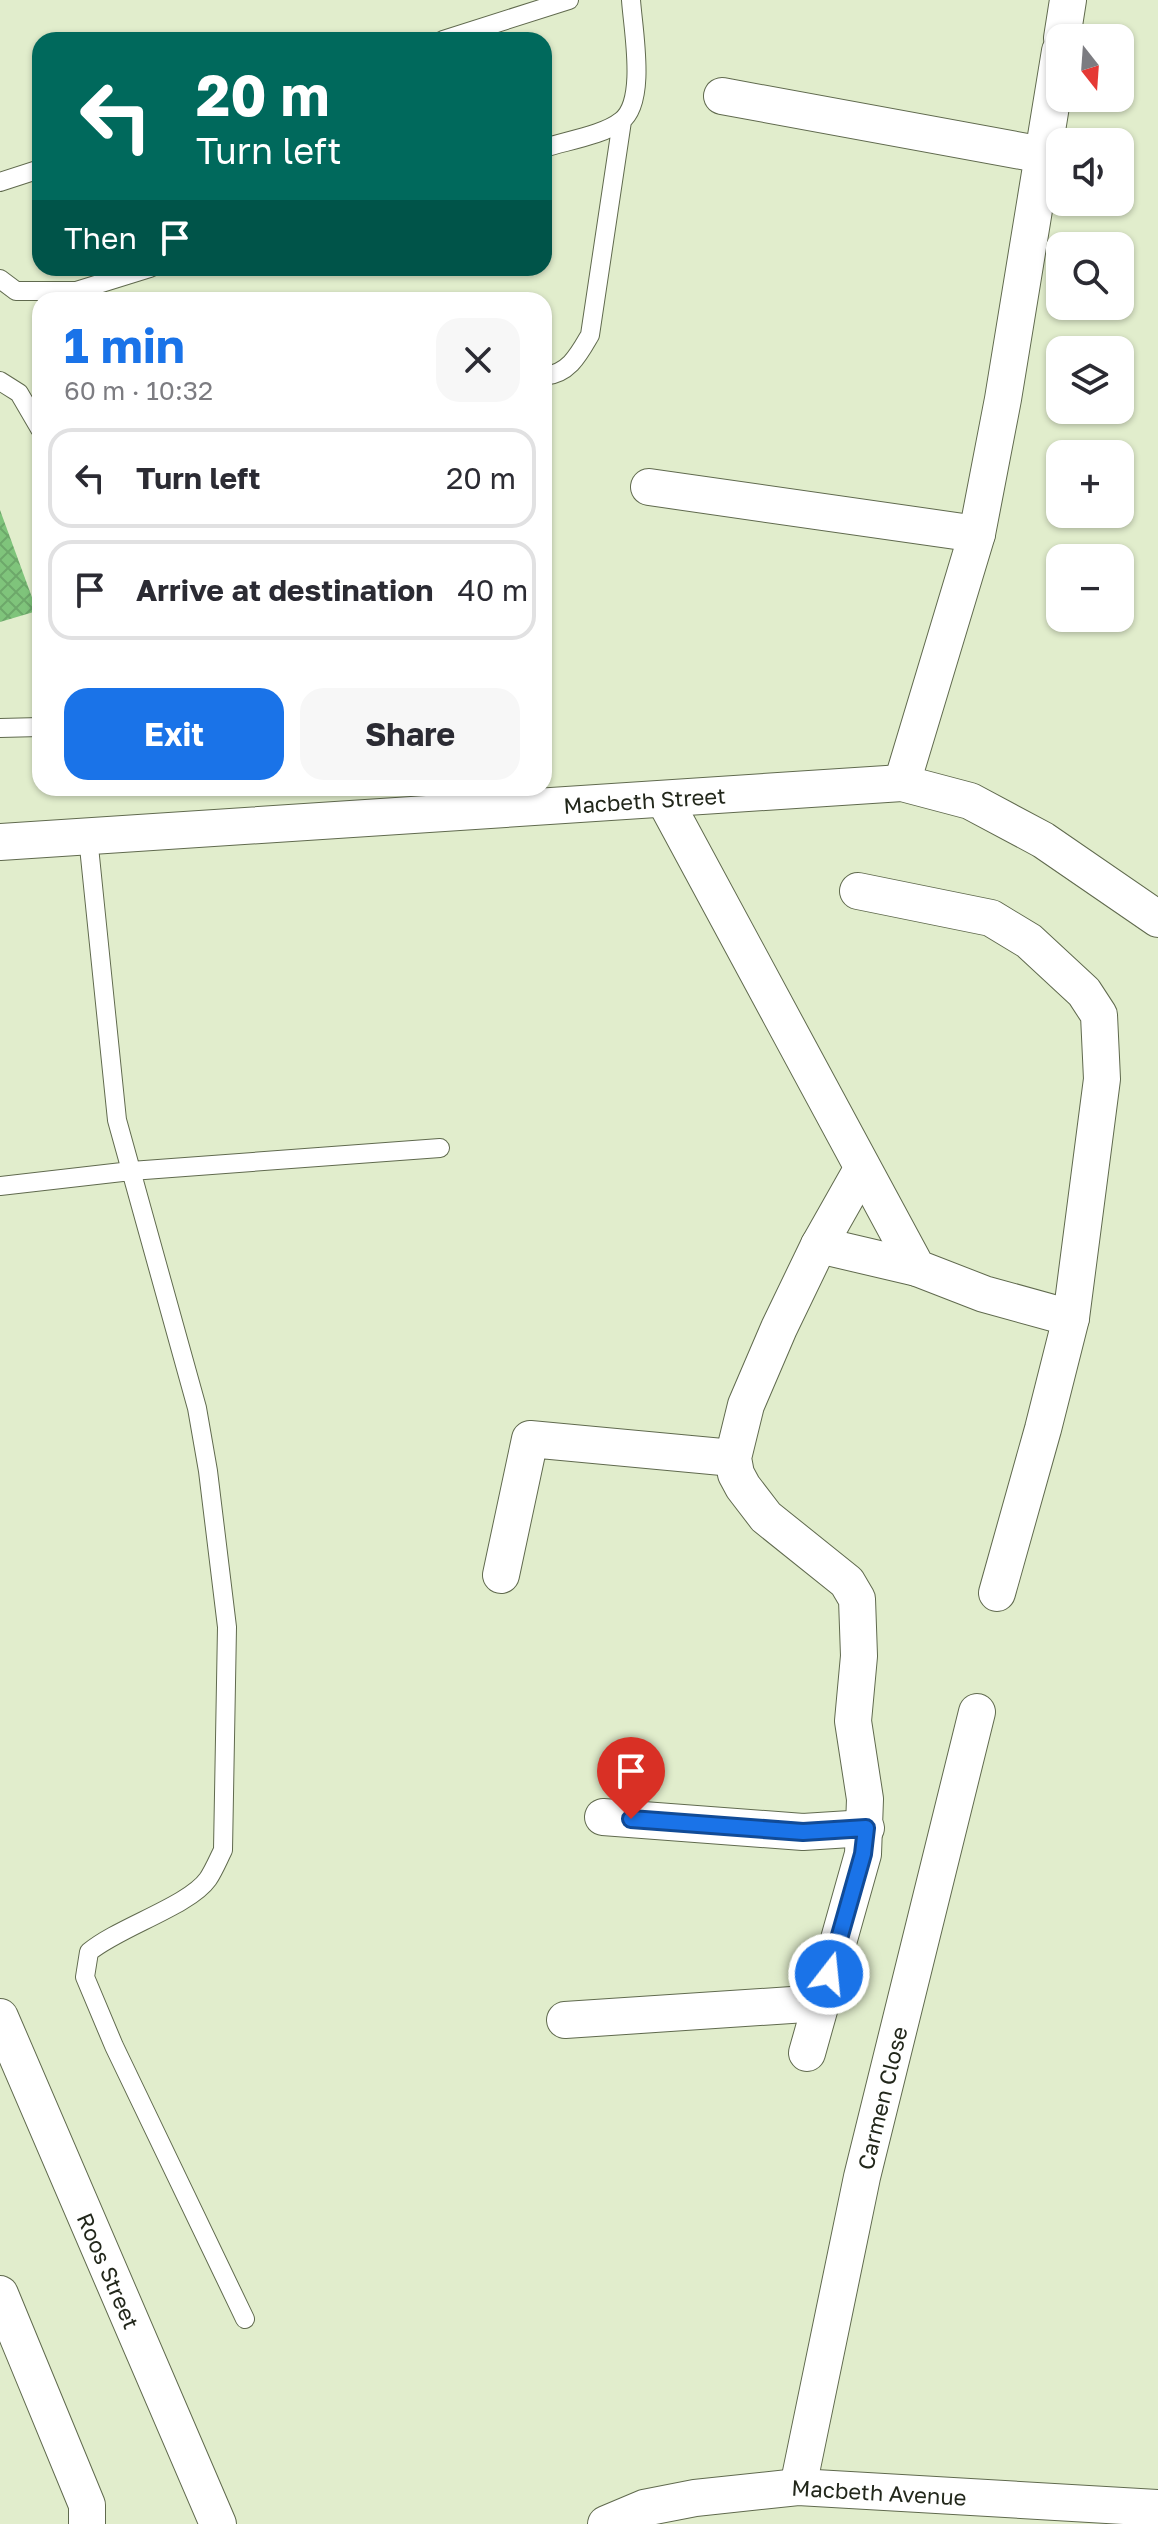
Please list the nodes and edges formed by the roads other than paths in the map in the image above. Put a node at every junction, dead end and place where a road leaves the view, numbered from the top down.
1 (569, 0) edge
2 (631, 0) edge
3 (1068, 0) edge
4 (1064, 24) edge
5 (468, 32) edge
6 (722, 96) dead end
7 (1050, 112) edge
8 (622, 121) junction
9 (552, 146) edge
10 (1043, 155) junction
11 (32, 172) edge
12 (0, 182) edge
13 (124, 276) edge
14 (0, 279) edge
15 (552, 375) edge
16 (0, 381) edge
17 (32, 415) edge
18 (649, 487) dead end
19 (977, 534) junction
20 (32, 727) edge
21 (0, 728) edge
22 (902, 783) junction
23 (665, 801) junction
24 (88, 837) junction
25 (0, 842) edge
26 (858, 891) dead end
27 (1158, 919) edge
28 (440, 1148) dead end
29 (862, 1169) junction
30 (131, 1171) junction
31 (0, 1186) edge
32 (819, 1245) junction
33 (917, 1268) junction
34 (1071, 1318) junction
35 (733, 1458) junction
36 (501, 1575) dead end
37 (997, 1593) dead end
38 (977, 1712) dead end
39 (603, 1817) dead end
40 (866, 1828) junction
41 (821, 2003) junction
42 (0, 2017) edge
43 (565, 2020) dead end
44 (807, 2053) dead end
45 (0, 2294) edge
46 (245, 2319) dead end
47 (798, 2487) junction
48 (1158, 2508) edge
49 (87, 2524) edge
50 (218, 2524) edge
51 (606, 2524) edge

1 - 5 lane
2 - 8 lane
3 - 4 street
6 - 10 street
7 - 10 street
8 - 9 lane
8 - 15 lane
10 - 19 street
11 - 12 lane
13 - 14 lane
16 - 17 lane
18 - 19 street
19 - 22 street
20 - 21 lane
22 - 23 street, Macbeth Street
22 - 27 street, Macbeth Street
23 - 24 street, Macbeth Street
23 - 29 street
24 - 25 street, Macbeth Street
24 - 30 lane
26 - 34 street
28 - 30 lane
29 - 32 street
29 - 33 street
30 - 31 lane
30 - 46 lane
32 - 33 street
32 - 35 street
33 - 34 street
34 - 37 street
35 - 36 street
35 - 40 street
38 - 47 street, Carmen Close
39 - 40 street
40 - 41 street
41 - 43 street
41 - 44 street
42 - 50 street, Roos Street
45 - 49 street
47 - 48 street, Macbeth Avenue
47 - 51 street, Macbeth Avenue

